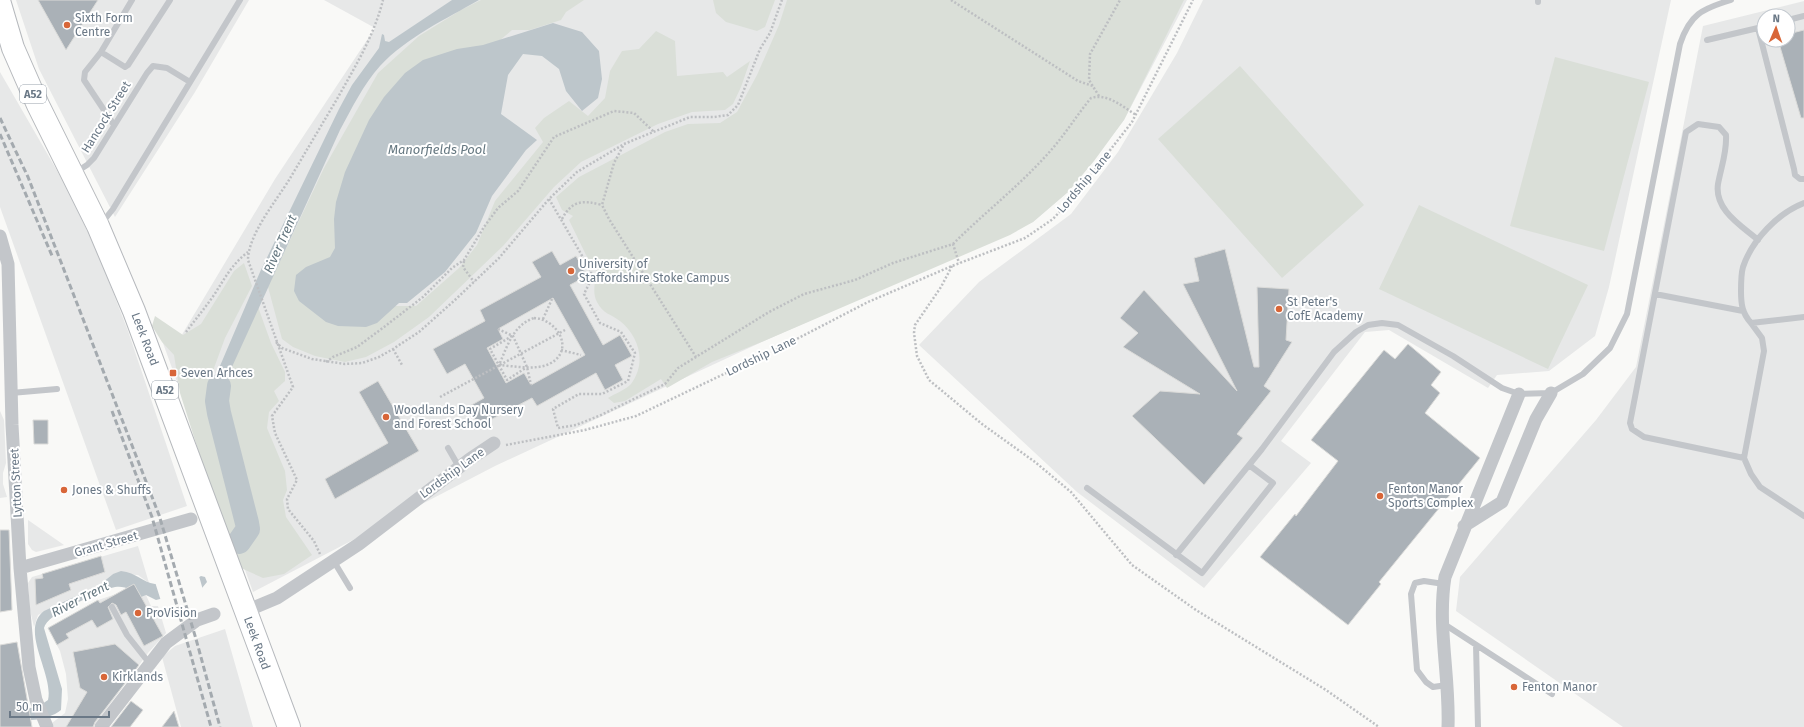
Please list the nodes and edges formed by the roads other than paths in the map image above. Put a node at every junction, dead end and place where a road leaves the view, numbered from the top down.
1 (132, 0) edge
2 (170, 0) edge
3 (240, 0) edge
4 (1730, 0) edge
5 (0, 4) edge
6 (1756, 28) edge
7 (1707, 40) dead end
8 (1766, 48) edge
9 (101, 52) junction
10 (190, 82) junction
11 (114, 125) junction
12 (72, 174) junction
13 (1804, 179) edge
14 (1804, 204) edge
15 (98, 226) junction
16 (0, 236) edge
17 (1758, 240) junction
18 (1655, 294) junction
19 (1743, 311) junction
20 (1804, 317) edge
21 (1751, 323) junction
22 (56, 389) dead end
23 (11, 393) junction
24 (1551, 393) junction
25 (1519, 394) junction
26 (494, 443) road end
27 (448, 448) dead end
28 (1744, 458) junction
29 (1249, 465) junction
30 (460, 467) junction
31 (1087, 488) dead end
32 (1804, 516) edge
33 (191, 519) dead end
34 (1464, 526) junction
35 (1176, 554) junction
36 (329, 563) junction
37 (20, 568) junction
38 (1444, 584) junction
39 (350, 588) dead end
40 (112, 607) dead end
41 (246, 611) junction
42 (214, 614) dead end
43 (1442, 623) junction
44 (1476, 645) junction
45 (150, 664) junction
46 (1447, 685) junction
47 (1552, 694) dead end
48 (45, 724) edge
49 (101, 727) edge
50 (288, 727) edge
51 (1448, 727) edge
52 (1478, 727) edge

1 - 9 lane
2 - 9 lane
3 - 10 lane
4 - 24 lane
5 - 12 highway, Leek Road / A52
6 - 7 lane
8 - 13 lane
9 - 11 lane
10 - 11 lane, Hancock Street
10 - 15 lane
11 - 12 lane, Hancock Street
12 - 15 highway, Leek Road / A52
14 - 17 lane
15 - 41 highway, Leek Road / A52
16 - 23 street, Lytton Street
17 - 18 lane
17 - 19 lane
18 - 19 lane
18 - 28 lane
19 - 21 lane
20 - 21 lane
21 - 28 lane
22 - 23 lane
23 - 37 street, Lytton Street
24 - 25 lane
24 - 34 street
25 - 29 lane
25 - 34 street
26 - 30 street, Lordship Lane
27 - 30 lane
28 - 32 lane
29 - 35 lane
29 - 35 lane
30 - 36 street, Lordship Lane
31 - 35 lane
33 - 37 street, Grant Street
34 - 38 street
36 - 39 lane
36 - 41 street, Lordship Lane
37 - 48 street, Lytton Street
38 - 43 street
38 - 46 lane
40 - 45 lane
41 - 50 highway, Leek Road / A52
42 - 45 street
43 - 44 lane
43 - 46 street
44 - 47 lane
44 - 52 lane
45 - 49 street
46 - 51 street

